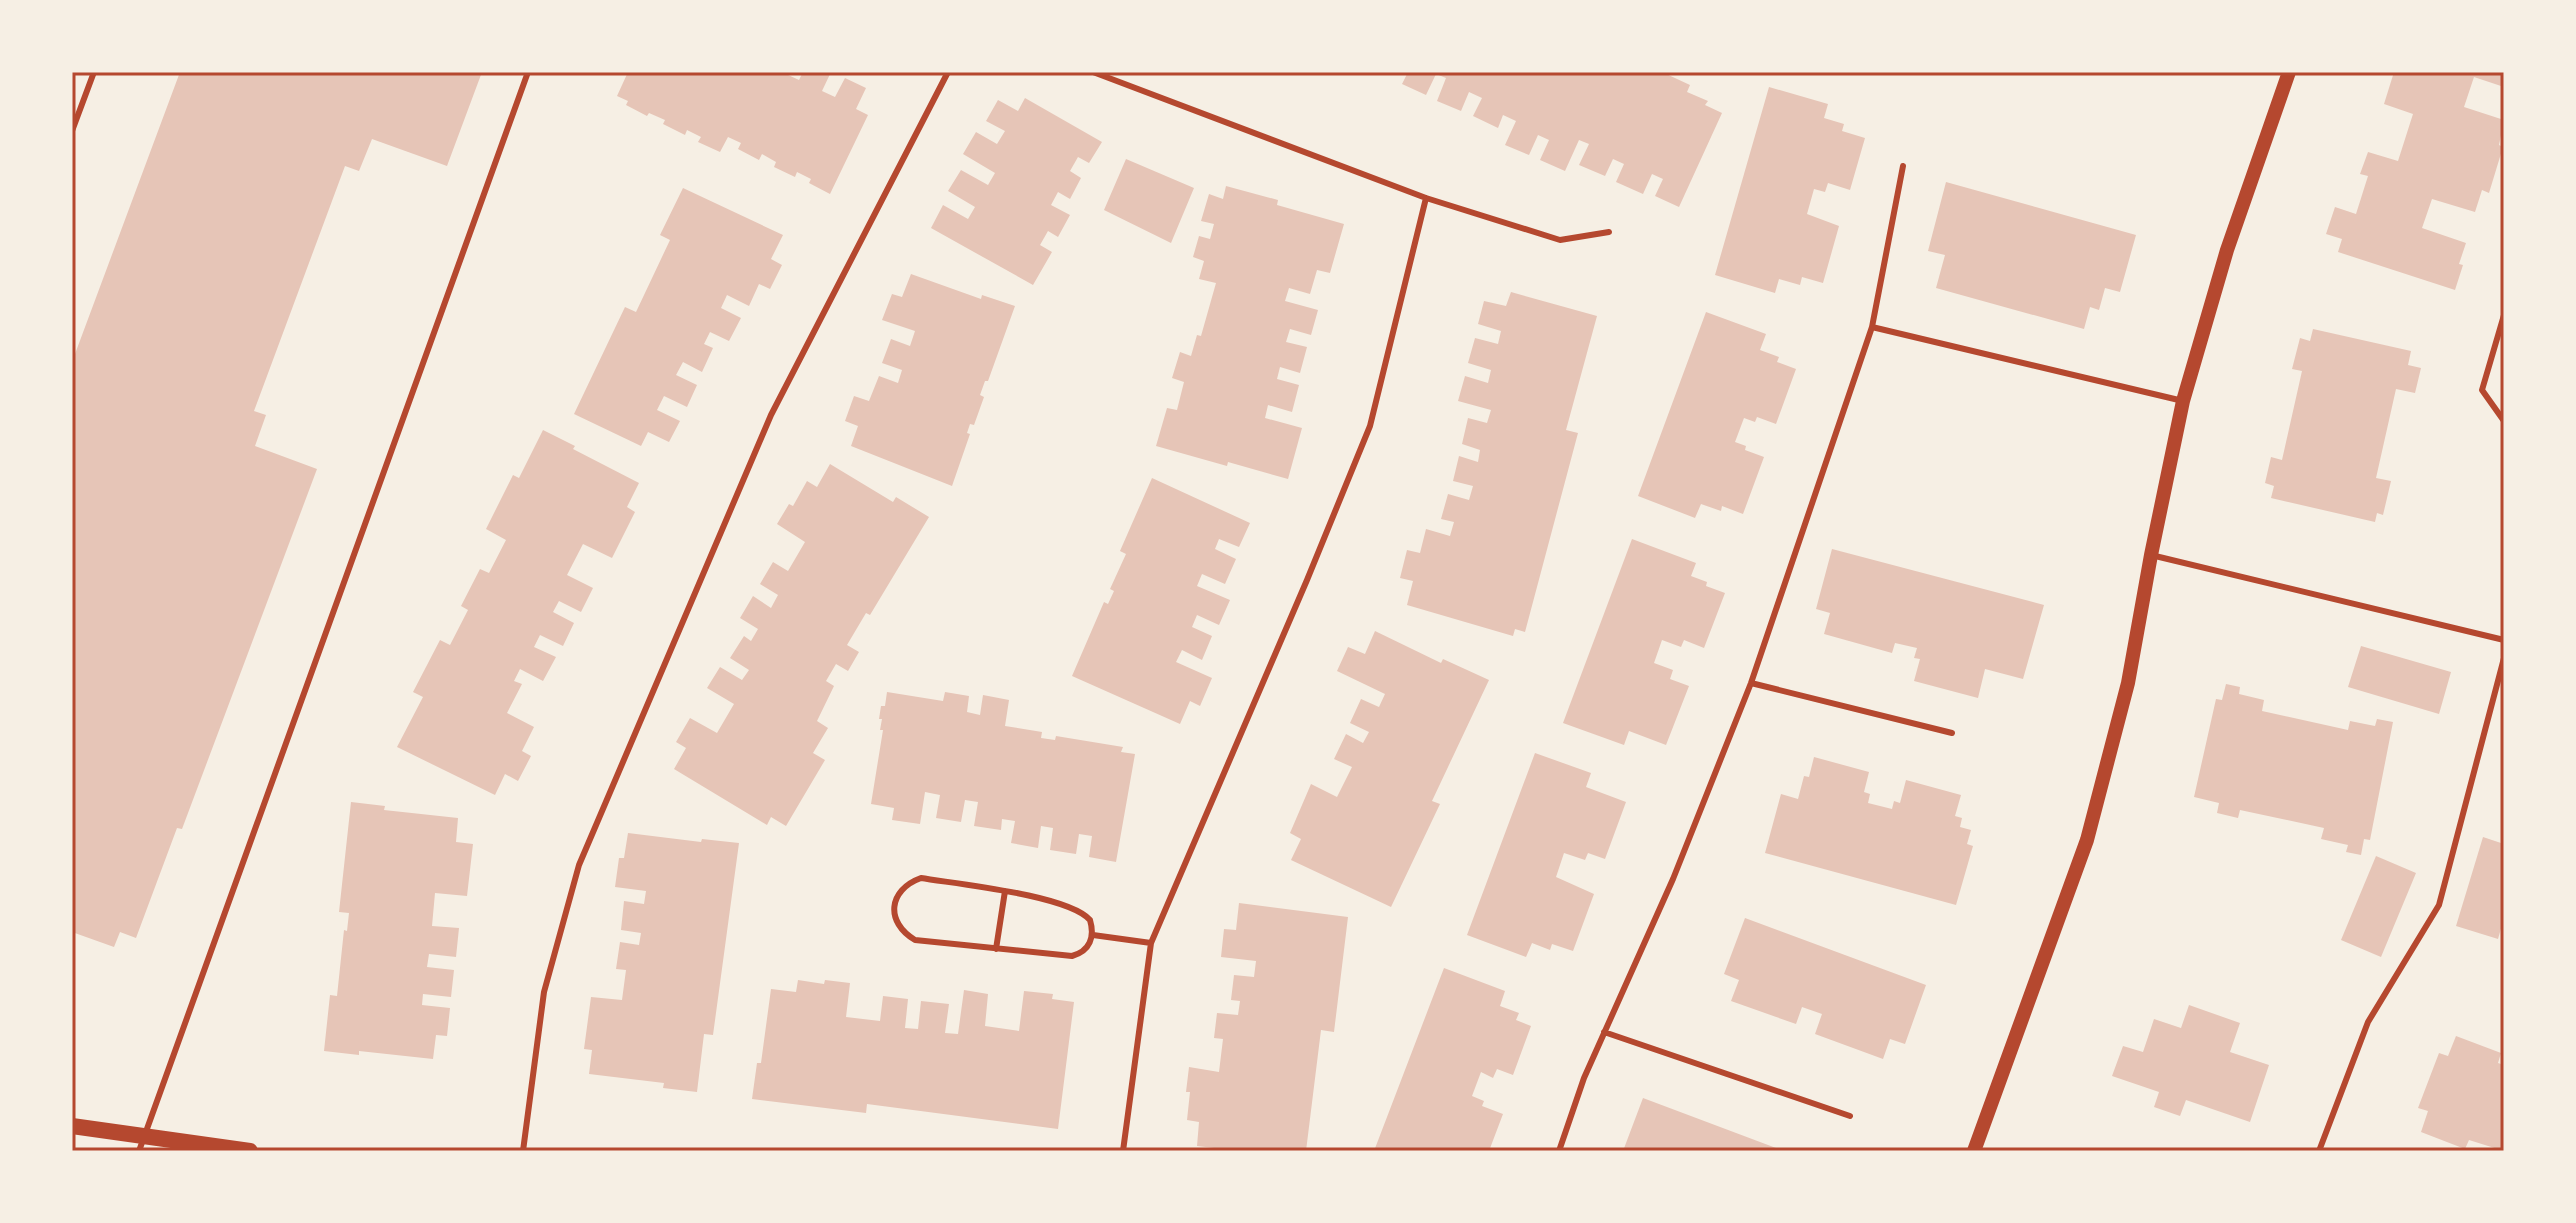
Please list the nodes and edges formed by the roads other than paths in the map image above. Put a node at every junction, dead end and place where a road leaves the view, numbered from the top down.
1 (94, 72) edge
2 (528, 72) edge
3 (948, 72) edge
4 (1093, 72) edge
5 (2289, 72) edge
6 (72, 131) edge
7 (1903, 166) dead end
8 (1426, 198) junction
9 (1609, 232) dead end
10 (2504, 315) edge
11 (1872, 327) junction
12 (2183, 401) junction
13 (2504, 421) edge
14 (2151, 555) junction
15 (2504, 640) edge
16 (2504, 658) edge
17 (1751, 683) junction
18 (1952, 733) dead end
19 (1005, 891) junction
20 (1093, 935) junction
21 (1151, 943) junction
22 (996, 949) junction
23 (1604, 1032) junction
24 (1850, 1116) dead end
25 (72, 1126) edge
26 (142, 1144) edge
27 (239, 1150) edge
28 (523, 1151) edge
29 (1123, 1151) edge
30 (1559, 1151) edge
31 (1974, 1151) edge
32 (2319, 1151) edge

1 - 6 lane
2 - 26 lane
3 - 28 lane
4 - 8 lane
5 - 12 street
7 - 11 lane
8 - 9 lane
8 - 21 lane
10 - 13 lane
11 - 12 lane
11 - 17 lane
12 - 14 street
14 - 15 lane
14 - 31 street
16 - 32 lane
17 - 18 lane
17 - 23 lane
19 - 20 lane
19 - 22 lane
19 - 22 lane
20 - 21 lane
20 - 22 lane
21 - 29 lane
23 - 24 lane
23 - 30 lane
25 - 26 main road
26 - 27 main road

